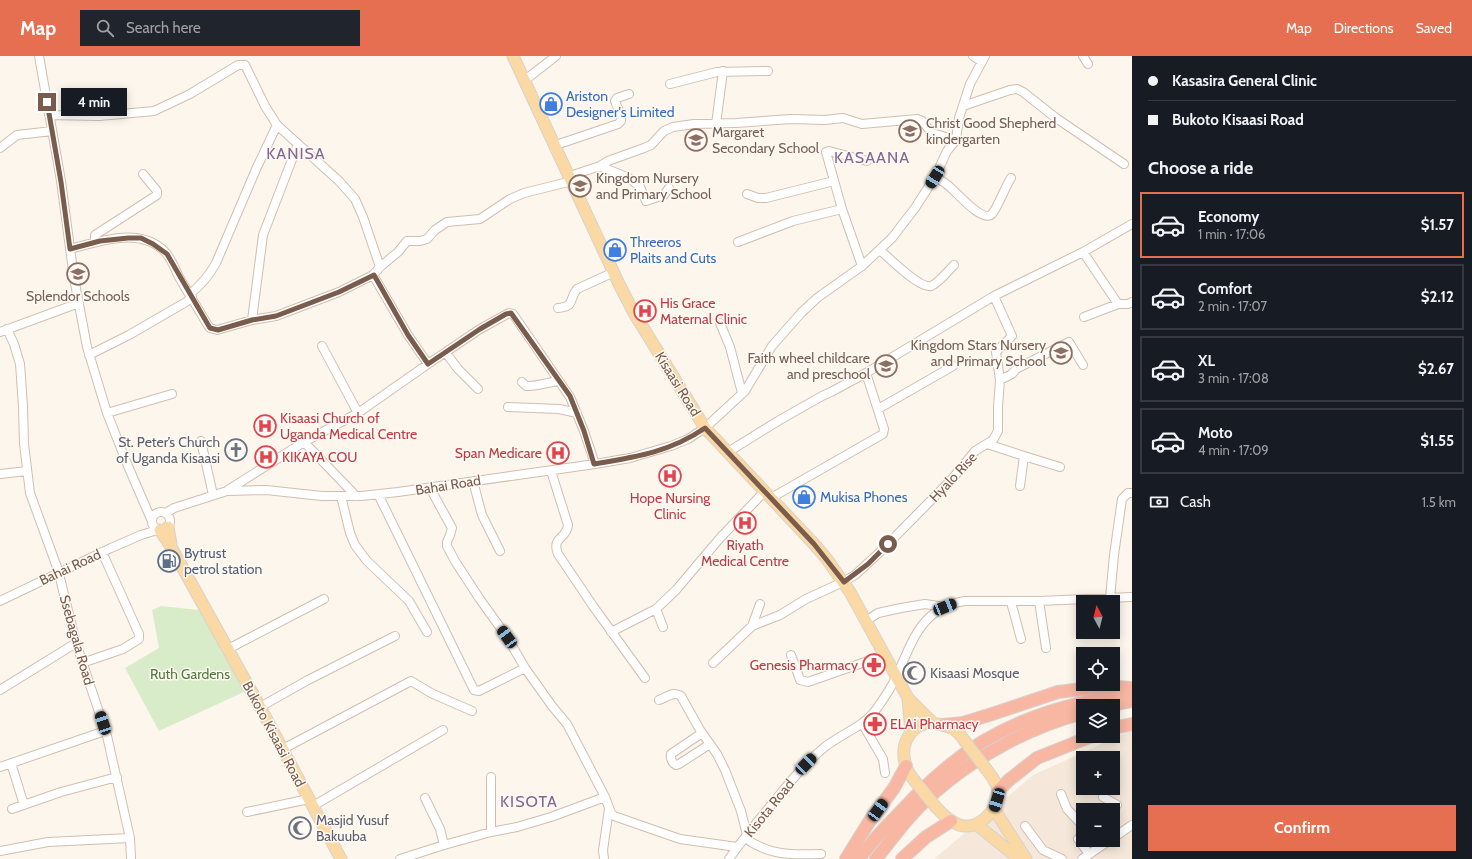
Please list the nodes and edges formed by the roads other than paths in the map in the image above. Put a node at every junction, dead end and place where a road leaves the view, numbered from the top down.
1 (39, 56) edge
2 (514, 56) edge
3 (556, 56) edge
4 (973, 56) edge
5 (1083, 56) edge
6 (983, 59) edge
7 (1088, 64) dead end
8 (722, 71) junction
9 (768, 71) dead end
10 (525, 80) junction
11 (670, 84) dead end
12 (629, 94) dead end
13 (963, 106) junction
14 (49, 115) junction
15 (716, 124) junction
16 (277, 125) junction
17 (52, 131) junction
18 (956, 140) junction
19 (298, 144) junction
20 (556, 146) junction
21 (0, 148) edge
22 (867, 161) dead end
23 (1124, 164) dead end
24 (600, 166) junction
25 (144, 174) dead end
26 (935, 177) junction
27 (571, 178) junction
28 (1011, 178) dead end
29 (834, 181) junction
30 (669, 188) dead end
31 (747, 194) dead end
32 (842, 209) junction
33 (1132, 224) edge
34 (95, 242) junction
35 (738, 242) dead end
36 (70, 249) junction
37 (880, 250) junction
38 (1083, 252) junction
39 (954, 265) dead end
40 (862, 266) junction
41 (380, 267) junction
42 (614, 272) junction
43 (374, 275) junction
44 (191, 296) junction
45 (994, 296) junction
46 (1132, 302) edge
47 (79, 303) junction
48 (1118, 304) junction
49 (558, 308) dead end
50 (1084, 317) dead end
51 (252, 320) junction
52 (720, 323) dead end
53 (4, 331) edge
54 (322, 346) dead end
55 (446, 353) junction
56 (89, 355) junction
57 (428, 364) junction
58 (953, 366) dead end
59 (1083, 366) dead end
60 (866, 373) junction
61 (1000, 380) junction
62 (559, 381) junction
63 (522, 382) dead end
64 (478, 389) dead end
65 (742, 393) junction
66 (172, 394) dead end
67 (508, 407) dead end
68 (878, 409) junction
69 (106, 413) junction
70 (358, 413) junction
71 (577, 413) junction
72 (705, 428) junction
73 (201, 441) dead end
74 (304, 442) junction
75 (987, 444) junction
76 (728, 452) junction
77 (1024, 456) junction
78 (594, 464) junction
79 (1060, 467) dead end
80 (27, 471) junction
81 (551, 471) junction
82 (0, 474) edge
83 (473, 482) junction
84 (1020, 486) dead end
85 (430, 488) junction
86 (227, 491) junction
87 (378, 494) junction
88 (1128, 494) edge
89 (214, 495) junction
90 (768, 495) junction
91 (341, 496) junction
92 (356, 496) junction
93 (144, 502) junction
94 (186, 505) junction
95 (162, 512) junction
96 (151, 520) junction
97 (164, 527) junction
98 (141, 535) junction
99 (500, 551) dead end
100 (102, 552) junction
101 (58, 573) junction
102 (844, 582) junction
103 (1110, 595) edge
104 (1132, 597) edge
105 (1120, 598) edge
106 (324, 599) dead end
107 (1076, 599) edge
108 (0, 601) edge
109 (1039, 601) junction
110 (1011, 602) junction
111 (760, 604) dead end
112 (945, 607) junction
113 (656, 609) junction
114 (866, 621) junction
115 (752, 626) junction
116 (663, 627) dead end
117 (427, 632) dead end
118 (611, 632) junction
119 (395, 636) dead end
120 (1021, 639) dead end
121 (76, 643) junction
122 (228, 648) junction
123 (1046, 648) dead end
124 (791, 655) dead end
125 (885, 655) junction
126 (713, 663) dead end
127 (82, 664) junction
128 (525, 668) junction
129 (897, 677) junction
130 (645, 678) dead end
131 (1132, 689) edge
132 (0, 690) edge
133 (1132, 693) edge
134 (908, 698) junction
135 (659, 700) dead end
136 (1132, 701) edge
137 (1120, 704) edge
138 (260, 706) junction
139 (472, 711) dead end
140 (1076, 715) edge
141 (862, 723) junction
142 (938, 724) junction
143 (1132, 724) edge
144 (1120, 727) edge
145 (443, 730) dead end
146 (105, 732) junction
147 (911, 732) junction
148 (702, 733) junction
149 (1076, 743) edge
150 (710, 744) junction
151 (283, 749) junction
152 (11, 763) junction
153 (906, 766) junction
154 (0, 767) edge
155 (885, 773) dead end
156 (117, 777) junction
157 (491, 777) dead end
158 (998, 791) junction
159 (1061, 794) dead end
160 (605, 797) junction
161 (1103, 797) dead end
162 (425, 798) dead end
163 (311, 803) junction
164 (1114, 803) edge
165 (24, 805) junction
166 (12, 809) dead end
167 (994, 809) junction
168 (609, 810) junction
169 (246, 812) dead end
170 (1076, 819) edge
171 (952, 821) junction
172 (976, 824) junction
173 (1132, 825) edge
174 (1025, 826) dead end
175 (491, 832) junction
176 (1120, 833) edge
177 (746, 836) junction
178 (130, 838) junction
179 (444, 845) junction
180 (737, 847) junction
181 (1082, 847) edge
182 (1100, 847) edge
183 (0, 851) edge
184 (821, 854) dead end
185 (1086, 857) edge
186 (131, 859) edge
187 (341, 859) edge
188 (400, 859) edge
189 (604, 859) edge
190 (729, 859) edge
191 (846, 859) edge
192 (859, 859) edge
193 (876, 859) edge
194 (902, 859) edge
195 (1019, 859) edge
196 (1026, 859) edge
197 (1062, 859) edge

1 - 14 street
2 - 10 main road, Kisaasi Road
3 - 10 street
4 - 6 street
5 - 7 street
6 - 13 street
8 - 9 street
8 - 11 street
8 - 15 street
10 - 20 main road, Kisaasi Road
12 - 20 street
13 - 18 street
13 - 23 street
14 - 16 street
14 - 17 street
15 - 18 street
15 - 24 street
16 - 19 street
16 - 44 street
17 - 21 street
17 - 36 street
18 - 26 street, Bahai Road
19 - 41 street
19 - 51 street
20 - 27 main road, Kisaasi Road
22 - 29 street
24 - 27 street
24 - 30 street
25 - 34 street
26 - 28 street
26 - 37 street, Bahai Road
27 - 41 street
27 - 42 main road, Kisaasi Road
29 - 31 street
29 - 32 street
32 - 35 street
32 - 40 street
33 - 38 street
34 - 36 street
34 - 44 street
36 - 47 street
37 - 39 street
37 - 40 street, Bahai Road
38 - 45 street
38 - 48 street
40 - 65 street, Bahai Road
41 - 43 street
42 - 49 street
42 - 72 main road, Kisaasi Road
43 - 51 street
43 - 57 street
44 - 51 street
44 - 56 street
45 - 60 street
45 - 61 street, Hyalo Rise
46 - 48 street
47 - 53 street
47 - 56 street
48 - 50 street
52 - 65 street
53 - 80 street, Ssebagala Road
54 - 70 street
55 - 57 street
55 - 62 street
55 - 64 street
56 - 69 street
57 - 70 street
58 - 68 street
59 - 61 street
60 - 68 street
60 - 76 street
61 - 75 street, Hyalo Rise
62 - 63 street
62 - 71 street
65 - 72 street, Bahai Road
66 - 69 street
67 - 71 street
68 - 90 street
69 - 93 street
70 - 74 street
71 - 78 street
72 - 76 main road, Kisaasi Road
72 - 78 street, Bahai Road
73 - 89 street
74 - 86 street
74 - 92 street
75 - 77 street
75 - 102 street, Hyalo Rise
76 - 90 main road, Kisaasi Road
77 - 79 street
77 - 84 street
78 - 81 street, Bahai Road
80 - 82 street
80 - 101 street, Ssebagala Road
81 - 83 street, Bahai Road
81 - 118 street
83 - 85 street, Bahai Road
83 - 99 street
85 - 87 street, Bahai Road
85 - 128 street
86 - 89 street, Bahai Road
86 - 91 street, Bahai Road
87 - 92 street, Bahai Road
87 - 128 street
88 - 103 street
89 - 94 street, Bahai Road
90 - 102 main road, Kisaasi Road
90 - 113 street
91 - 92 street, Bahai Road
91 - 117 street
93 - 95 street
93 - 96 street
94 - 95 street, Bahai Road
94 - 97 street, Bahai Road
95 - 96 street, Bahai Road
95 - 97 street
96 - 97 street
96 - 98 street, Bahai Road
97 - 98 street, Bahai Road
97 - 122 main road, Bukoto Kisaasi Road
98 - 100 street, Bahai Road
100 - 101 street, Bahai Road
100 - 127 street
101 - 108 street, Bahai Road
101 - 121 street, Ssebagala Road
102 - 114 main road, Kisaasi Road
102 - 115 street, Hyalo Rise
104 - 105 street
106 - 122 street
107 - 109 street
109 - 110 street
109 - 123 street
110 - 112 street
110 - 120 street
111 - 115 street
112 - 114 street
112 - 129 street, Kisota Road
113 - 116 street
113 - 118 street
114 - 125 main road, Kisaasi Road
115 - 126 street
118 - 130 street
119 - 138 street
121 - 127 street, Ssebagala Road
121 - 132 street
122 - 138 main road, Bukoto Kisaasi Road
124 - 125 street
125 - 129 main road, Kisaasi Road
127 - 146 street, Ssebagala Road
128 - 160 street
129 - 134 main road, Kisaasi Road
129 - 141 street, Kisota Road
131 - 142 highway
133 - 192 highway
134 - 142 main road
134 - 147 main road
135 - 148 street
136 - 137 highway
138 - 151 main road, Bukoto Kisaasi Road
139 - 151 street
140 - 193 highway
141 - 155 street
141 - 177 street, Kisota Road
142 - 147 main road
142 - 158 main road, bridge
143 - 144 highway
145 - 163 street
146 - 152 street
146 - 156 street, Ssebagala Road
147 - 153 main road
148 - 150 street
148 - 150 street
149 - 158 highway
150 - 177 street
151 - 163 main road, Bukoto Kisaasi Road
152 - 154 street
152 - 165 street
153 - 171 main road, bridge
153 - 191 highway
156 - 165 street
156 - 178 street, Ssebagala Road
157 - 175 street
158 - 167 main road
159 - 170 street
160 - 168 street
160 - 175 street
161 - 164 street
162 - 179 street
163 - 169 street
163 - 187 main road, Bukoto Kisaasi Road
165 - 166 street
167 - 172 main road
167 - 196 main road
168 - 180 street
168 - 189 street
171 - 172 main road
171 - 194 highway
172 - 195 main road
173 - 176 street
174 - 197 street
175 - 179 street
177 - 180 street, Kisota Road
177 - 184 street
178 - 183 street
178 - 186 street, Ssebagala Road
179 - 188 street
180 - 190 street, Kisota Road
181 - 185 street
182 - 185 street

